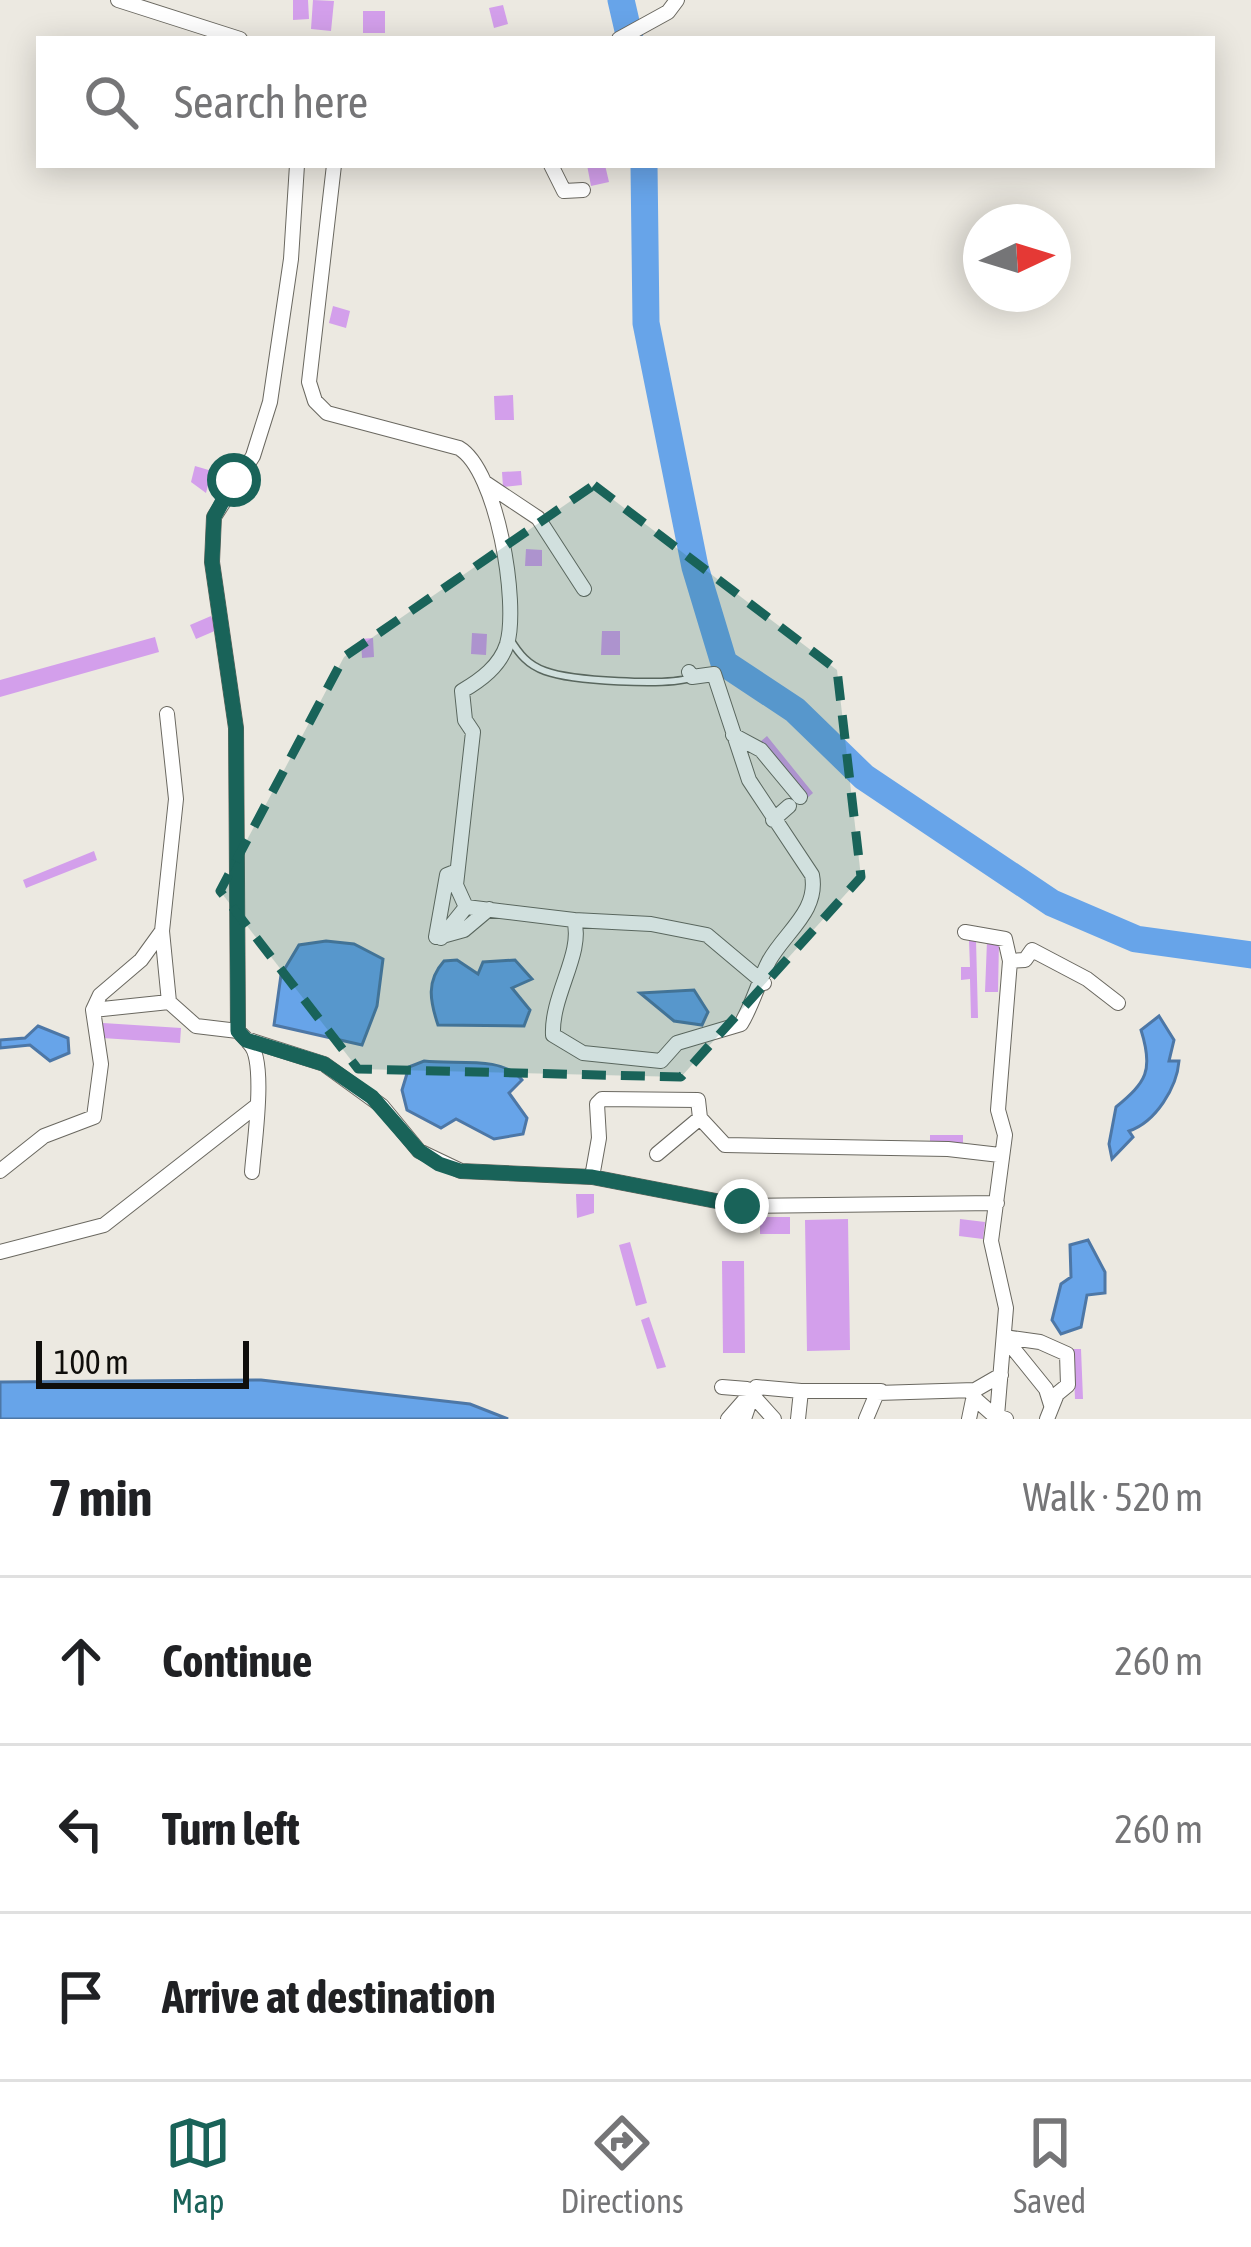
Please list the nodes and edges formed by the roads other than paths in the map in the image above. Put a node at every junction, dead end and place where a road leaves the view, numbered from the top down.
1 (118, 0) edge
2 (673, 6) edge
3 (231, 36) edge
4 (624, 36) edge
5 (297, 168) edge
6 (334, 168) edge
7 (552, 168) edge
8 (583, 190) dead end
9 (487, 484) junction
10 (584, 589) dead end
11 (508, 636) junction
12 (691, 674) joint
13 (166, 714) dead end
14 (733, 735) junction
15 (773, 820) junction
16 (457, 871) junction
17 (466, 907) junction
18 (489, 909) junction
19 (574, 920) junction
20 (162, 931) junction
21 (965, 932) dead end
22 (446, 935) junction
23 (1010, 962) junction
24 (748, 971) junction
25 (764, 983) junction
26 (169, 1002) junction
27 (752, 1003) junction
28 (1118, 1003) dead end
29 (94, 1010) junction
30 (242, 1035) junction
31 (255, 1107) junction
32 (700, 1118) junction
33 (657, 1154) dead end
34 (1000, 1155) junction
35 (0, 1171) edge
36 (252, 1172) dead end
37 (592, 1177) junction
38 (997, 1202) junction
39 (0, 1252) edge
40 (1004, 1337) junction
41 (1001, 1375) junction
42 (722, 1387) dead end
43 (801, 1390) junction
44 (886, 1391) junction
45 (974, 1394) junction
46 (752, 1395) junction
47 (1049, 1413) edge
48 (1000, 1418) edge
49 (728, 1419) edge
50 (744, 1419) edge
51 (774, 1419) edge
52 (798, 1419) edge
53 (866, 1419) edge
54 (969, 1419) edge

1 - 3 street
2 - 4 street
5 - 30 street
6 - 9 street
7 - 8 street
9 - 10 street
9 - 11 street
11 - 12 lane
11 - 16 street
12 - 14 street
13 - 20 street
14 - 15 street
14 - 15 street
15 - 25 street
16 - 17 street
16 - 22 street
17 - 18 street
17 - 22 street
18 - 19 street
18 - 22 street
19 - 24 street
19 - 27 street
20 - 26 street
20 - 29 street
21 - 23 street
23 - 28 street
23 - 34 street
24 - 25 street
24 - 27 street
25 - 27 street
26 - 29 street
26 - 30 street
29 - 35 street
30 - 31 street
30 - 37 street
31 - 36 street
31 - 39 street
32 - 33 street
32 - 34 street
32 - 37 street
34 - 38 street
37 - 38 street
38 - 40 street
40 - 41 street
40 - 47 street
40 - 47 street
41 - 45 street
41 - 48 street
42 - 46 street
43 - 44 street
43 - 46 street
43 - 52 street
44 - 45 street
44 - 53 street
45 - 48 street
45 - 54 street
46 - 49 street
46 - 50 street
46 - 51 street

